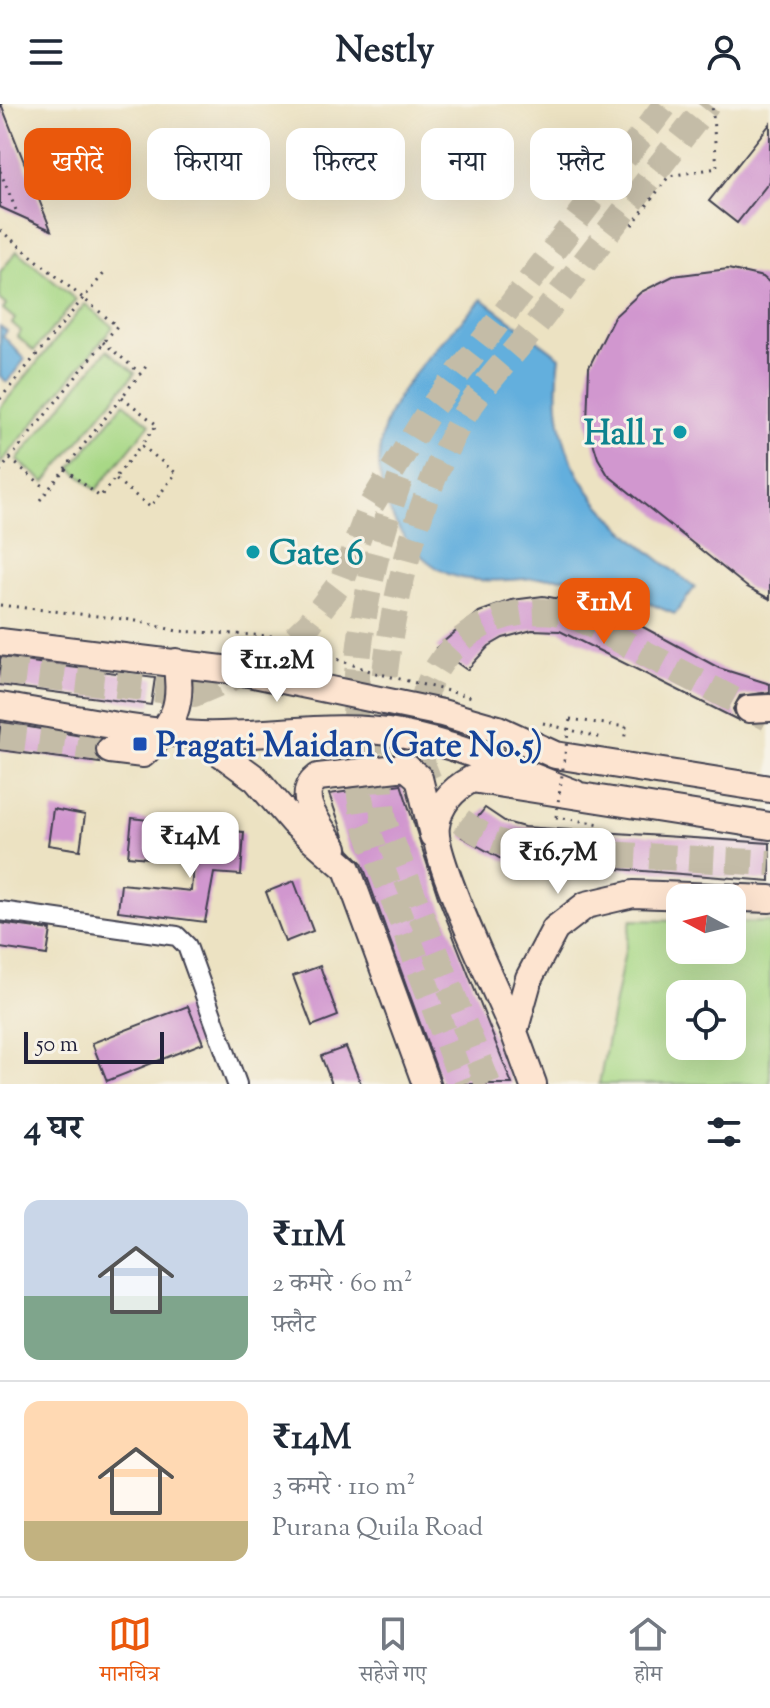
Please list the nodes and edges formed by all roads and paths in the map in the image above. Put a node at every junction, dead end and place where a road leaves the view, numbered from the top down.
1 (712, 104) edge
2 (0, 171) edge
3 (18, 215) dead end
4 (632, 225) dead end
5 (0, 230) edge
6 (106, 271) dead end
7 (83, 298) junction
8 (103, 342) junction
9 (148, 364) dead end
10 (141, 373) junction
11 (122, 397) junction
12 (0, 399) edge
13 (141, 445) junction
14 (10, 459) junction
15 (65, 469) junction
16 (0, 471) edge
17 (115, 479) junction
18 (48, 490) junction
19 (40, 500) dead end
20 (0, 642) edge
21 (176, 662) junction
22 (0, 706) edge
23 (626, 727) dead end
24 (166, 730) junction
25 (196, 735) junction
26 (110, 750) tunnel mouth
27 (770, 789) edge
28 (574, 793) junction
29 (612, 825) dead end
30 (770, 826) edge
31 (437, 851) junction
32 (347, 869) junction
33 (770, 899) edge
34 (0, 911) edge
35 (514, 1032) junction
36 (237, 1084) edge
37 (426, 1084) edge
38 (533, 1084) edge

1 - 4 path
2 - 3 path
5 - 7 path
6 - 7 path
7 - 8 path
7 - 12 path
8 - 10 path
8 - 14 path
9 - 10 path
10 - 11 path
11 - 13 path
11 - 15 path
13 - 17 path
13 - 17 path
14 - 16 path
14 - 18 path
15 - 17 path
15 - 18 path
18 - 19 path
20 - 21 main road
21 - 24 main road
21 - 27 main road
22 - 24 main road
23 - 29 path, bridge
24 - 25 main road
24 - 26 main road
25 - 28 main road
25 - 32 main road
28 - 30 main road
28 - 31 main road
31 - 32 main road
31 - 35 main road
32 - 37 main road
33 - 35 main road
34 - 36 street
35 - 38 main road

